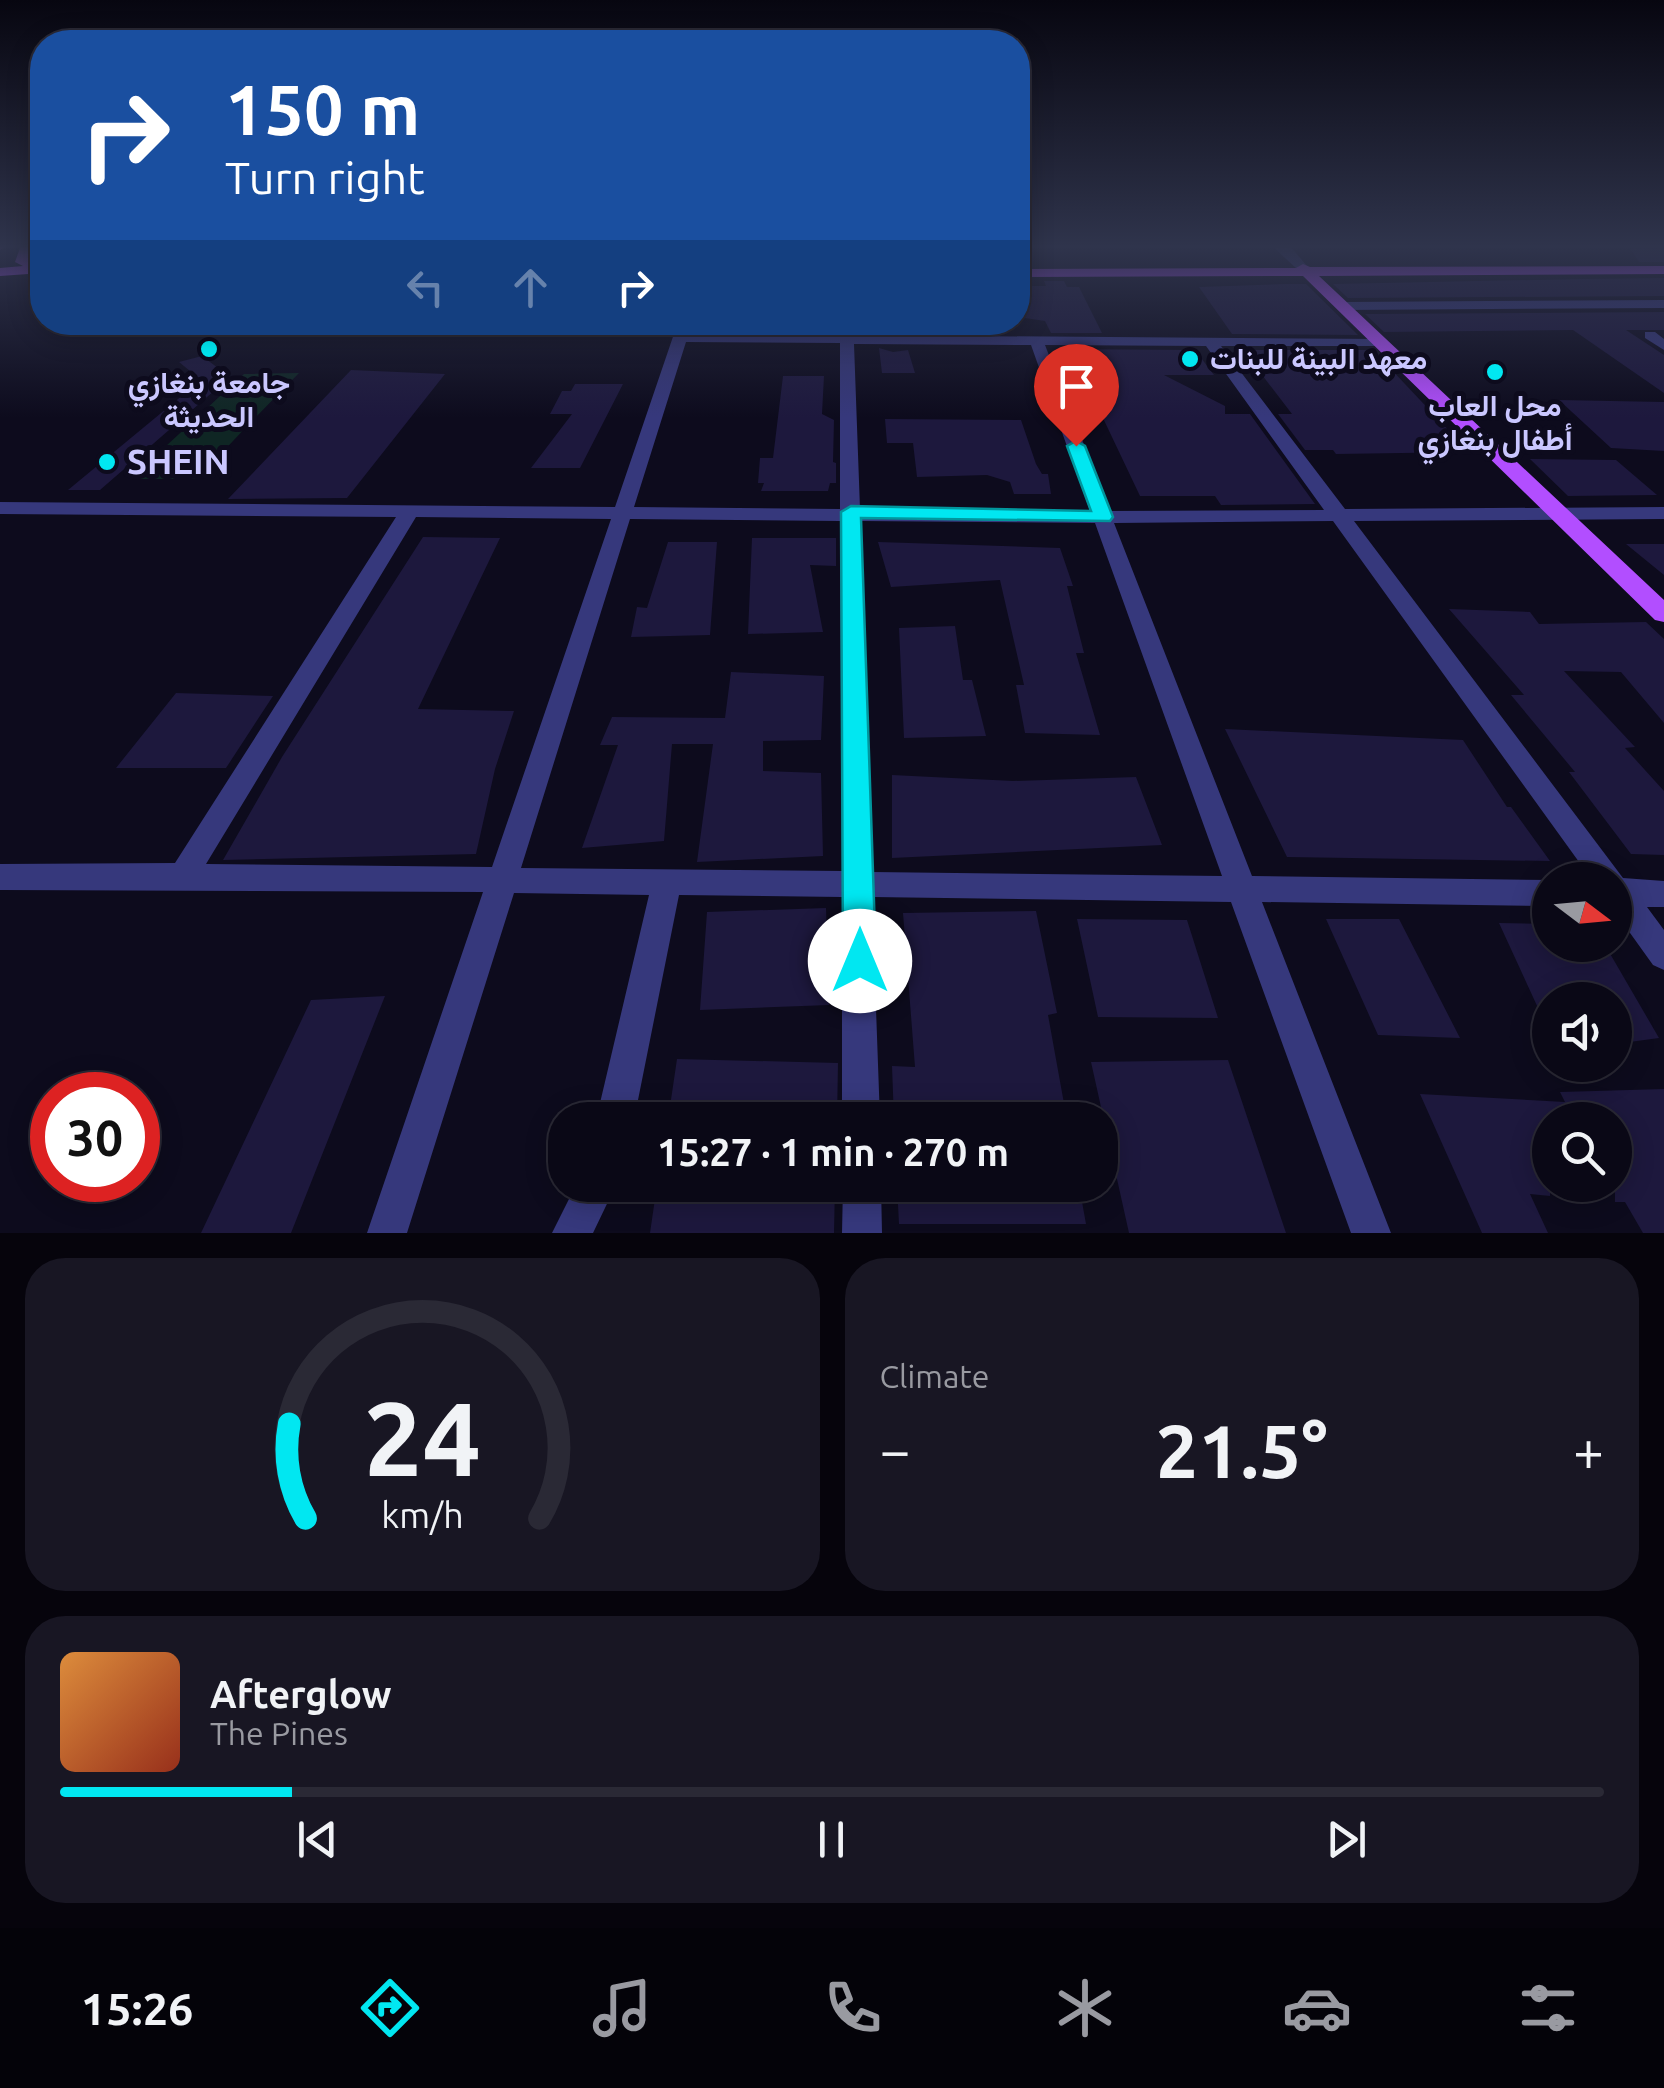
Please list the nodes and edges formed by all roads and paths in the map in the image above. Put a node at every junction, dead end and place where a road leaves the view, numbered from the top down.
1 (1338, 303) edge
2 (1664, 304) edge
3 (1342, 306) junction
4 (680, 335) edge
5 (785, 335) edge
6 (1650, 335) dead end
7 (847, 338) junction
8 (1036, 340) junction
9 (1210, 340) junction
10 (1381, 343) junction
11 (1664, 346) edge
12 (0, 508) edge
13 (410, 509) junction
14 (624, 510) junction
15 (851, 512) junction
16 (1664, 513) edge
17 (1558, 514) junction
18 (1340, 516) junction
19 (1103, 517) junction
20 (1664, 614) edge
21 (1594, 862) edge
22 (183, 876) junction
23 (0, 877) edge
24 (502, 879) junction
25 (667, 880) junction
26 (859, 882) junction
27 (1238, 886) junction
28 (1632, 891) edge
29 (1532, 892) edge
30 (1664, 894) edge
31 (1632, 913) edge
32 (1664, 955) edge
33 (620, 1102) edge
34 (861, 1102) edge
35 (588, 1202) edge
36 (862, 1202) edge
37 (387, 1233) edge
38 (572, 1233) edge
39 (862, 1233) edge
40 (1371, 1233) edge

1 - 3 main road
2 - 3 street
3 - 10 main road
4 - 14 street
5 - 7 street
6 - 11 street
7 - 8 street
7 - 15 street
8 - 9 street
8 - 19 street
9 - 10 street
9 - 18 street
10 - 17 main road
12 - 13 street
13 - 14 street
13 - 22 street
14 - 15 street
14 - 24 street
15 - 19 street
15 - 26 street
16 - 17 street
17 - 18 street
17 - 20 main road
18 - 19 street
18 - 21 street
19 - 27 street
22 - 23 street
22 - 24 street
24 - 25 street
24 - 37 street
25 - 26 street
25 - 33 street
26 - 27 street
26 - 34 street
27 - 29 street
27 - 40 street
28 - 30 street
31 - 32 street
35 - 38 street
36 - 39 street

